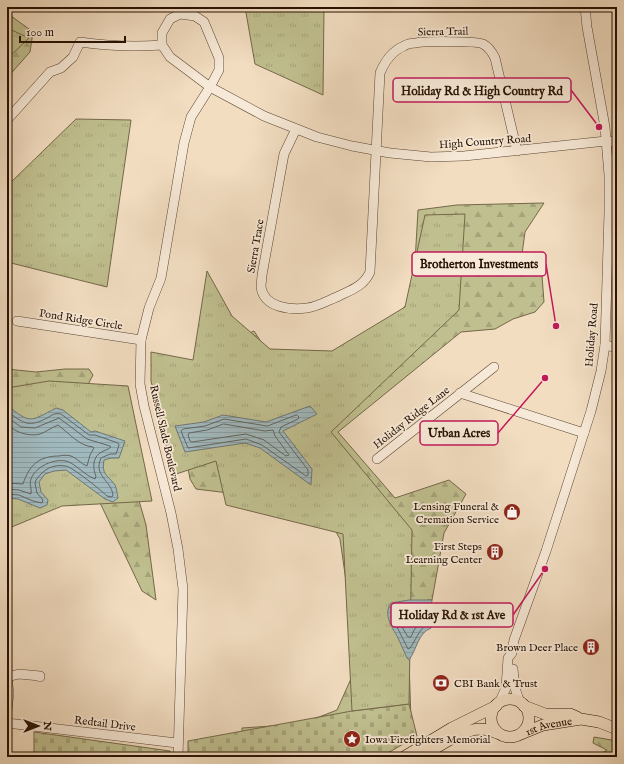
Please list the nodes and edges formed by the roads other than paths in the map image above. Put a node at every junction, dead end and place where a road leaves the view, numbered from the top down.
1 (585, 7) edge
2 (162, 45) junction
3 (210, 87) junction
4 (7, 120) edge
5 (296, 129) junction
6 (606, 141) junction
7 (617, 142) edge
8 (376, 151) junction
9 (517, 151) junction
10 (17, 321) dead end
11 (141, 340) junction
12 (604, 346) junction
13 (617, 348) edge
14 (494, 366) dead end
15 (460, 393) junction
16 (584, 433) junction
17 (377, 459) dead end
18 (512, 653) junction
19 (7, 677) edge
20 (40, 677) dead end
21 (497, 705) junction
22 (522, 705) junction
23 (7, 711) edge
24 (581, 719) junction
25 (7, 723) edge
26 (617, 729) edge
27 (497, 733) junction
28 (518, 735) junction
29 (177, 743) junction
30 (178, 757) edge
31 (404, 757) edge
32 (421, 757) edge

1 - 6 street, Holiday Road
2 - 3 street, High Country Road
2 - 3 street, Russell Slade Boulevard
2 - 4 street
3 - 5 street, High Country Road
3 - 11 street, Russell Slade Boulevard
5 - 8 street, High Country Road
5 - 8 street, Sierra Trace
6 - 7 street, High Country Road
6 - 9 street, High Country Road
6 - 12 street, Holiday Road
8 - 9 street, High Country Road
8 - 9 street, Sierra Trail
10 - 11 street, Pond Ridge Circle
11 - 29 street, Russell Slade Boulevard
12 - 13 street
12 - 16 street, Holiday Road
14 - 15 street, Holiday Ridge Lane
15 - 16 street, Holiday Ridge Lane
15 - 17 street, Holiday Ridge Lane
16 - 18 street, Holiday Road
18 - 21 street, Holiday Road
18 - 22 street, Holiday Road
19 - 20 street
19 - 23 street
21 - 22 main road
21 - 27 main road
21 - 31 main road
22 - 24 main road, 1st Avenue
22 - 28 main road
24 - 26 main road, 1st Avenue
24 - 28 main road, 1st Avenue
25 - 29 street, Redtail Drive
27 - 28 main road
27 - 32 main road
29 - 30 street, Russell Slade Boulevard

